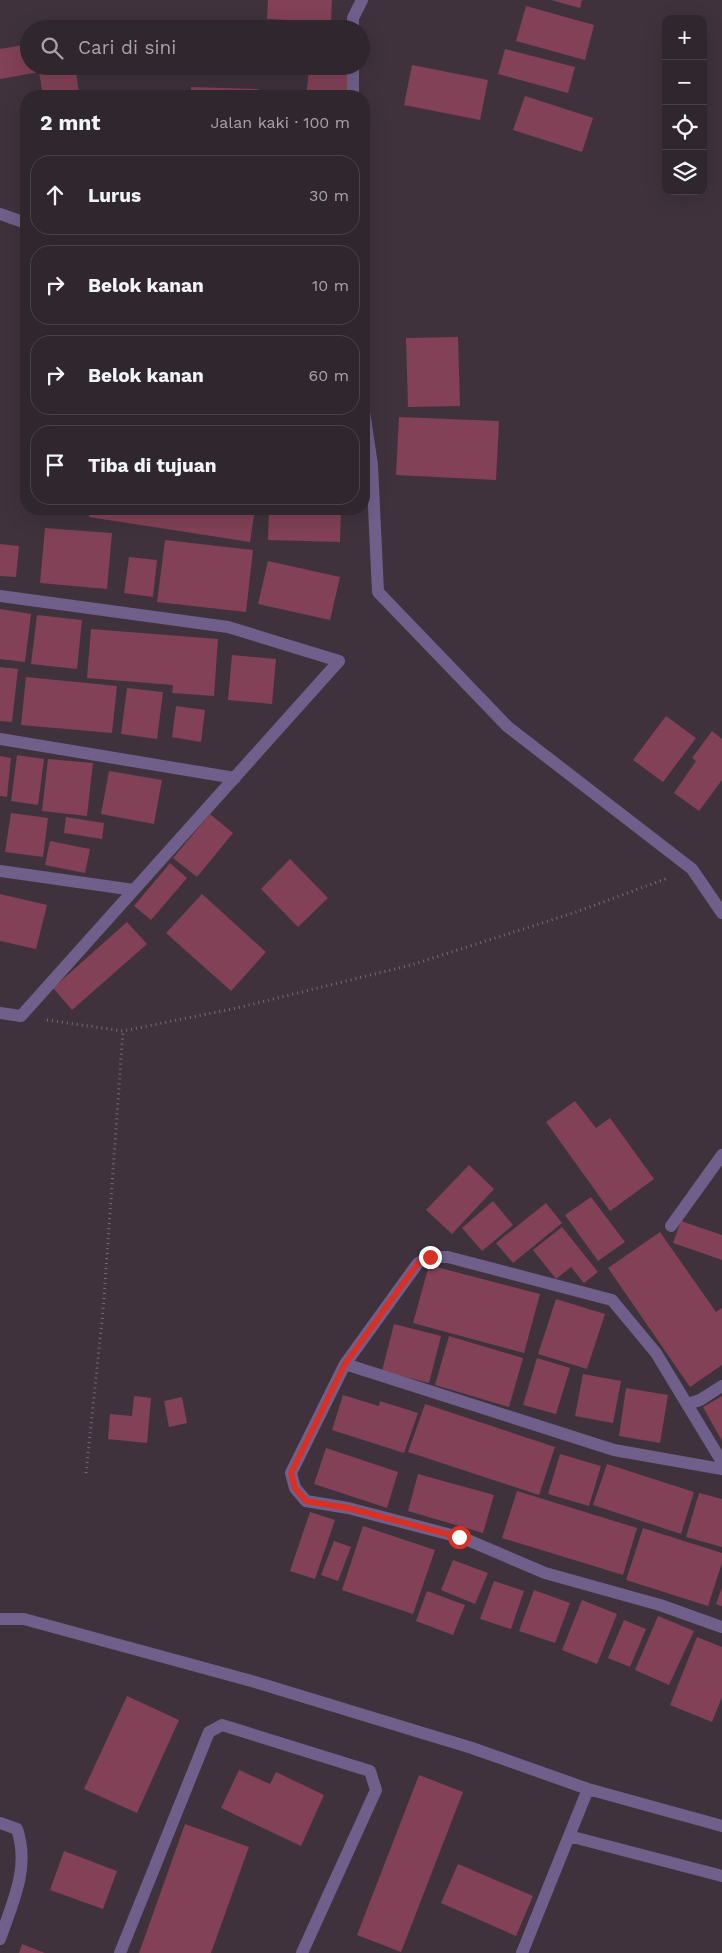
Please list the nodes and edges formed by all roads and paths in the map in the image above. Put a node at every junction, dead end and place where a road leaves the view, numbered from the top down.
1 (362, 0) edge
2 (354, 20) edge
3 (353, 75) edge
4 (353, 90) edge
5 (0, 214) edge
6 (20, 221) edge
7 (370, 452) edge
8 (0, 596) edge
9 (0, 739) edge
10 (234, 778) junction
11 (692, 869) junction
12 (0, 871) edge
13 (134, 890) junction
14 (722, 913) edge
15 (0, 1013) edge
16 (21, 1016) junction
17 (123, 1031) junction
18 (722, 1155) edge
19 (671, 1226) dead end
20 (345, 1364) junction
21 (722, 1386) edge
22 (688, 1404) junction
23 (722, 1462) edge
24 (722, 1469) edge
25 (86, 1473) dead end
26 (0, 1619) edge
27 (722, 1627) edge
28 (588, 1789) junction
29 (0, 1823) edge
30 (722, 1826) edge
31 (569, 1836) junction
32 (722, 1876) edge
33 (0, 1938) edge
34 (120, 1953) edge
35 (302, 1953) edge
36 (522, 1953) edge

1 - 2 street
3 - 4 street
5 - 6 street
7 - 11 street
8 - 10 street
9 - 10 street
10 - 13 street
11 - 14 street
11 - 17 path
12 - 13 street
13 - 16 street
15 - 16 street
16 - 17 path
17 - 25 path
18 - 19 street
20 - 22 street
20 - 24 street
20 - 27 street
21 - 22 street
22 - 23 street
26 - 28 street
28 - 30 street
28 - 31 street
29 - 33 street
31 - 32 street
31 - 36 street
34 - 35 street

